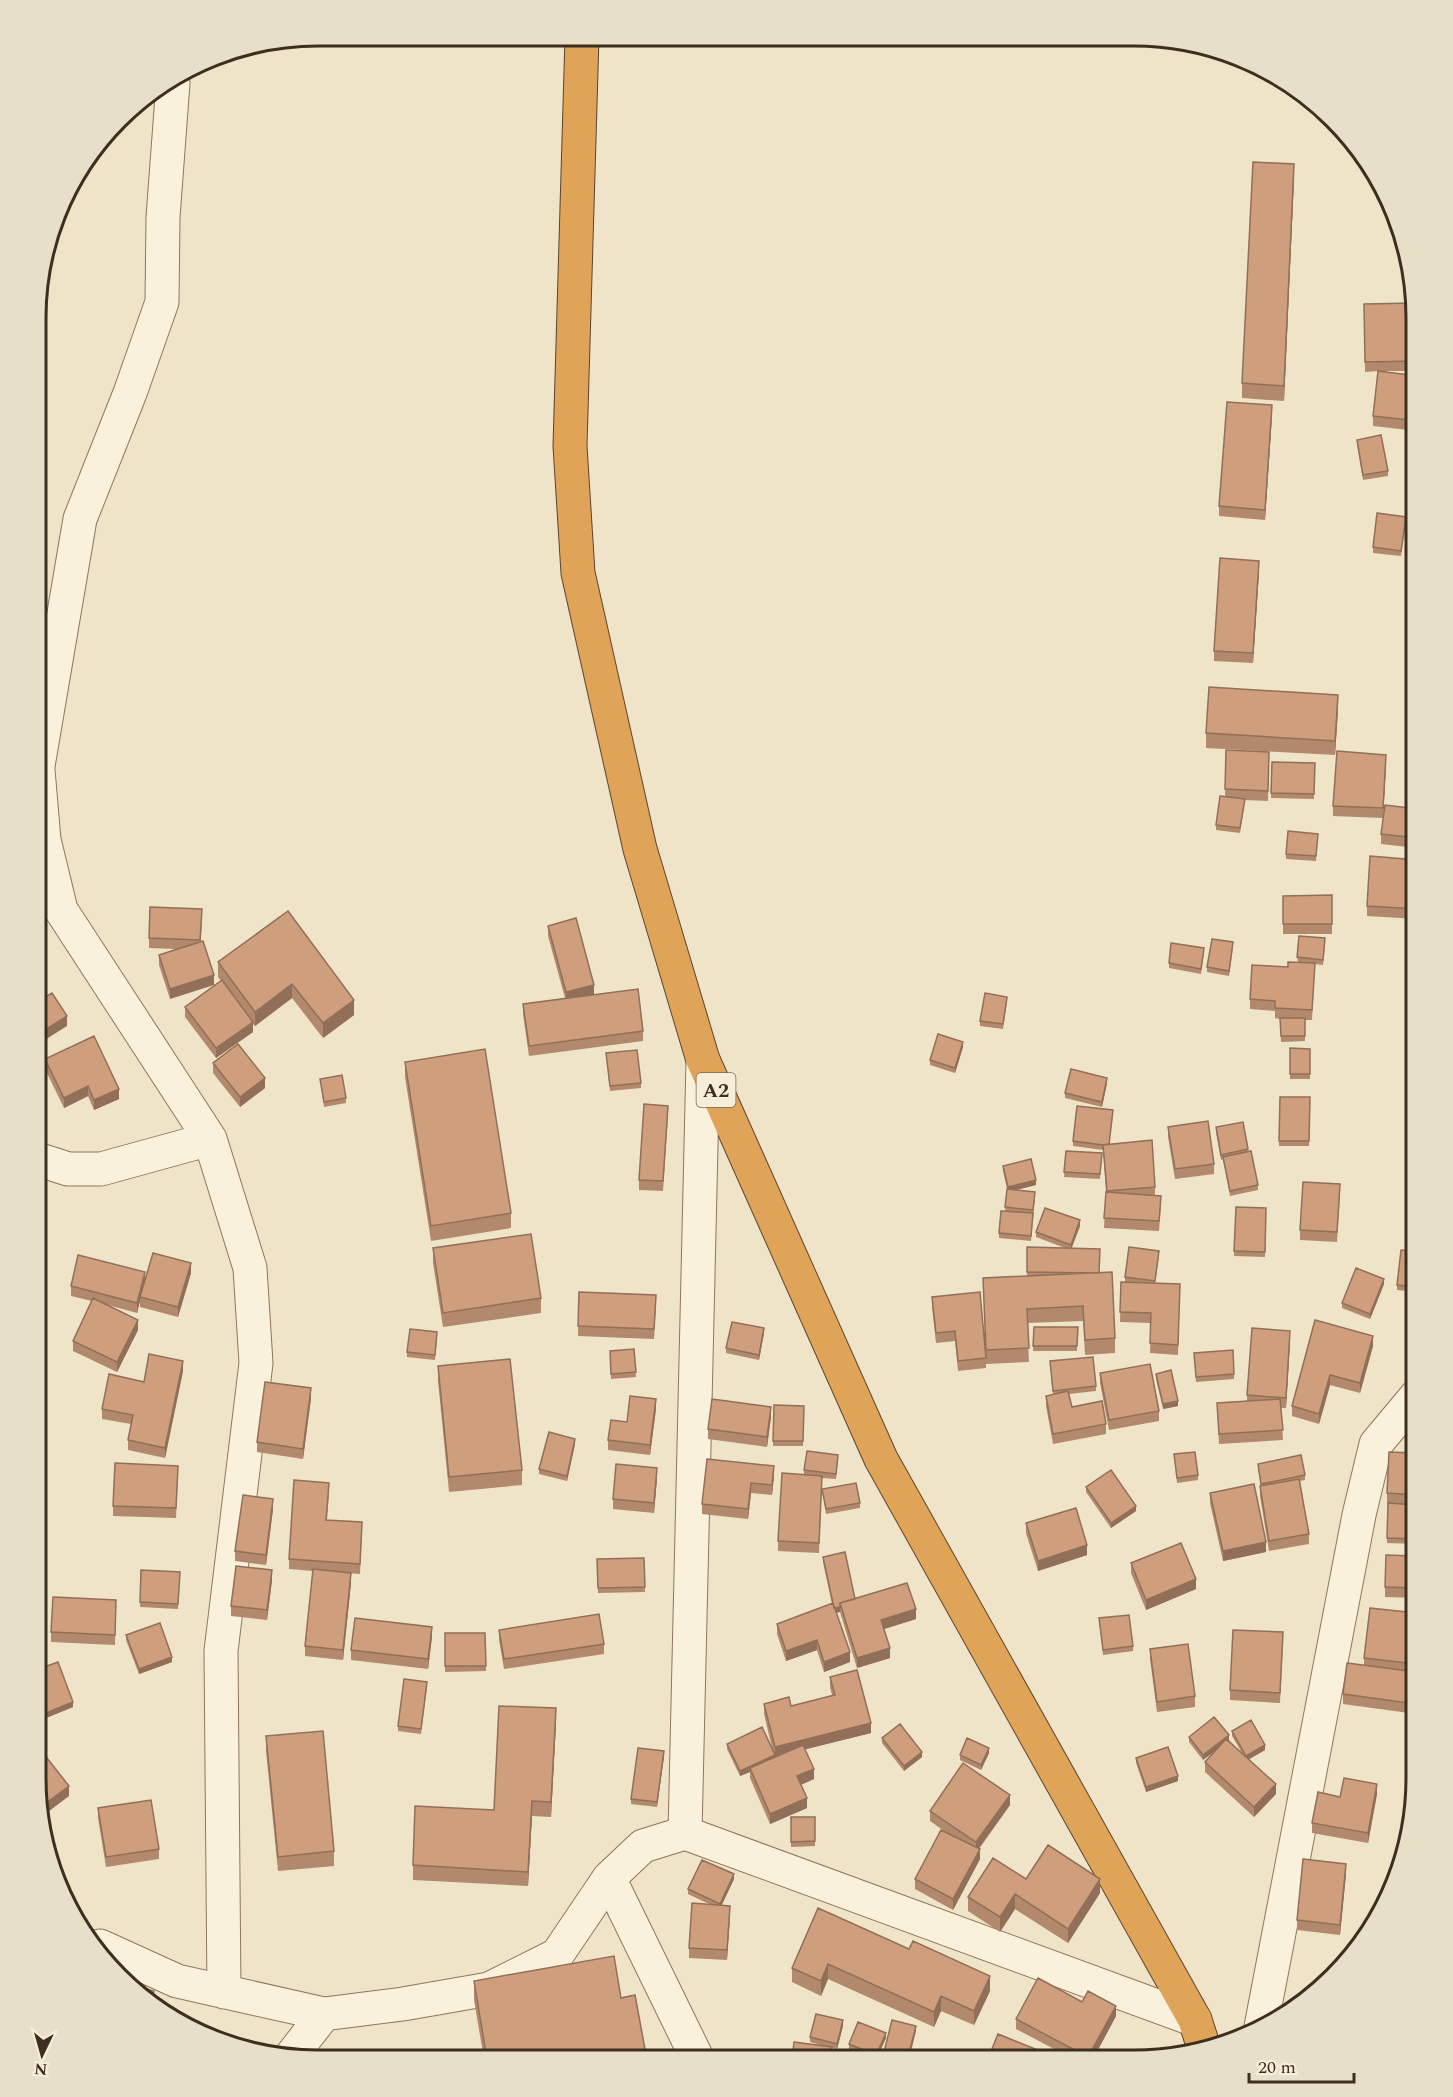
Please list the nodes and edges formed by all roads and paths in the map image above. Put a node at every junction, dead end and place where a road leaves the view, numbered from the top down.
1 (582, 46) edge
2 (173, 89) edge
3 (46, 721) edge
4 (46, 848) edge
5 (703, 1060) junction
6 (210, 1139) junction
7 (46, 1162) edge
8 (1406, 1408) edge
9 (685, 1833) junction
10 (609, 1878) junction
11 (107, 1949) edge
12 (224, 1992) junction
13 (324, 2014) junction
14 (1263, 2018) edge
15 (1199, 2033) edge
16 (296, 2049) edge
17 (693, 2050) edge

1 - 5 highway, A2
2 - 3 street
4 - 6 street
5 - 9 street
5 - 15 highway, A2
6 - 7 street
6 - 12 street
8 - 14 street
9 - 10 street
9 - 15 street
10 - 13 street
10 - 17 street
11 - 12 street
12 - 13 street
13 - 16 street

